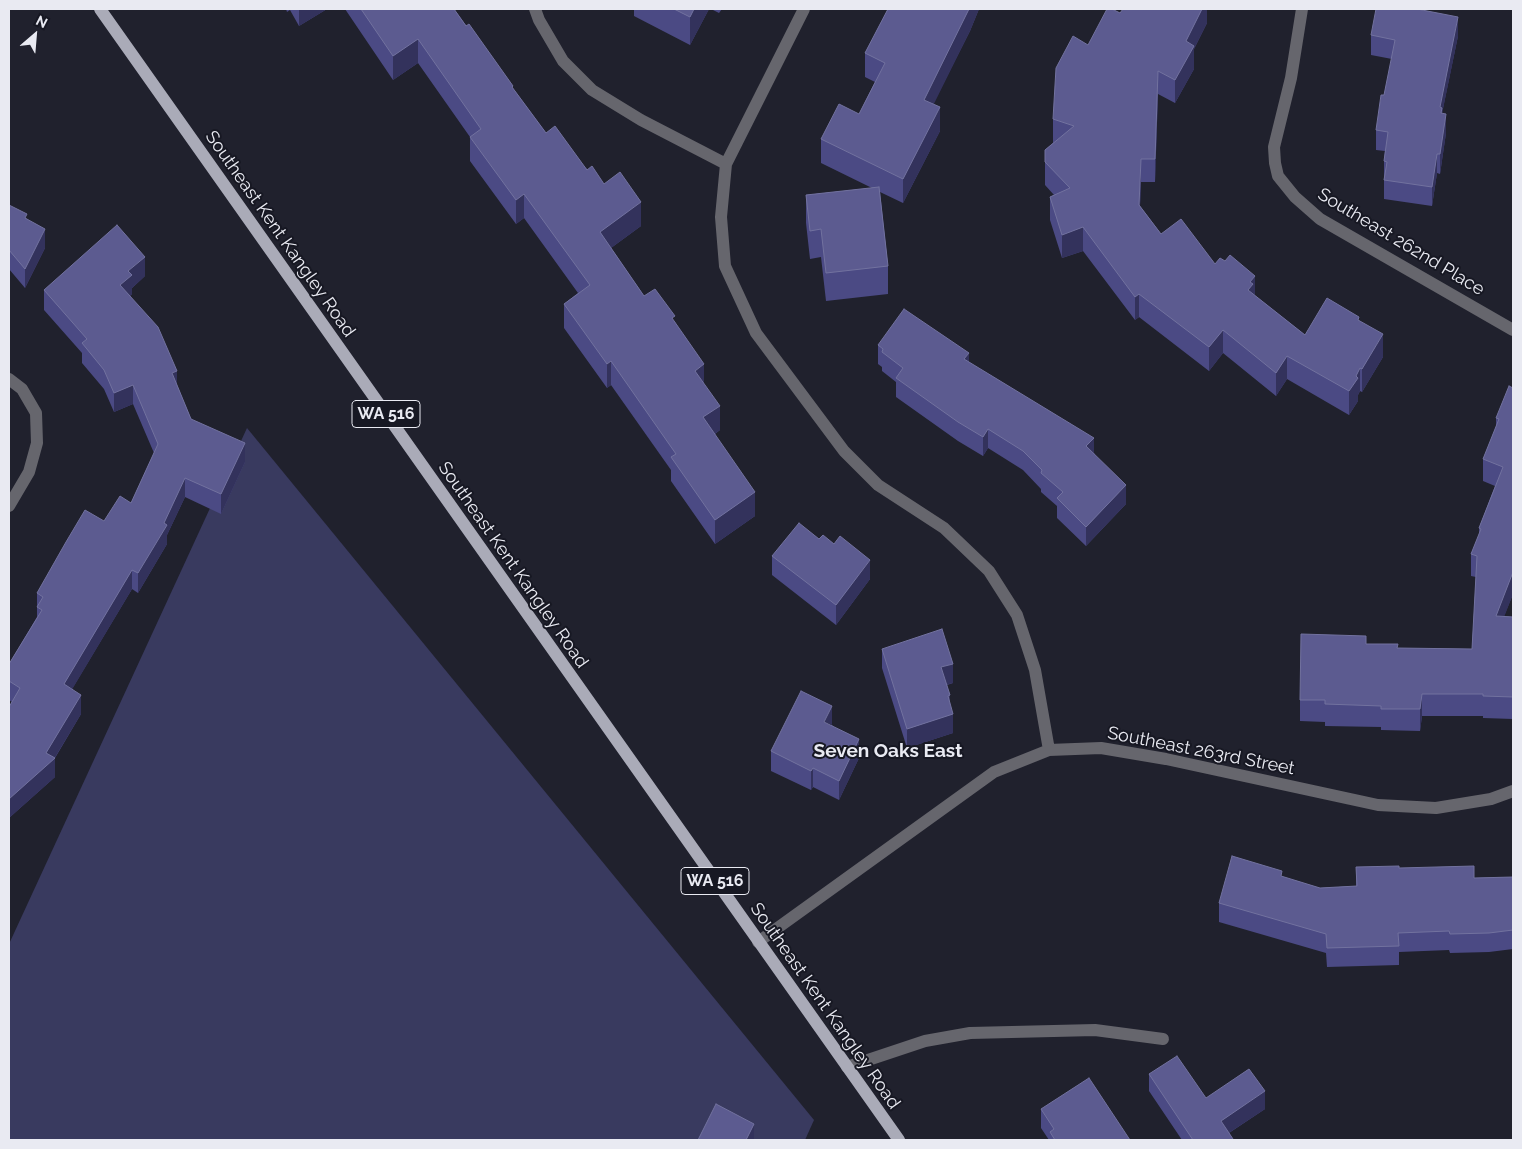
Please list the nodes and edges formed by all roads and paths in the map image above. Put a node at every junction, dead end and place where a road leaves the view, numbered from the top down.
1 (100, 9) edge
2 (535, 9) edge
3 (804, 9) edge
4 (1302, 9) edge
5 (726, 164) junction
6 (1513, 330) edge
7 (9, 379) edge
8 (9, 506) edge
9 (1048, 750) junction
10 (1513, 791) edge
11 (758, 942) junction
12 (1163, 1039) dead end
13 (847, 1067) junction
14 (899, 1140) edge

1 - 11 main road, Southeast Kent Kangley Road / WA 516
2 - 5 street
3 - 5 street
4 - 6 street, Southeast 262nd Place
5 - 9 street
7 - 8 street
9 - 10 street, Southeast 263rd Street
9 - 11 street, Southeast 263rd Street
11 - 13 main road, Southeast Kent Kangley Road / WA 516
12 - 13 street
13 - 14 main road, Southeast Kent Kangley Road / WA 516

